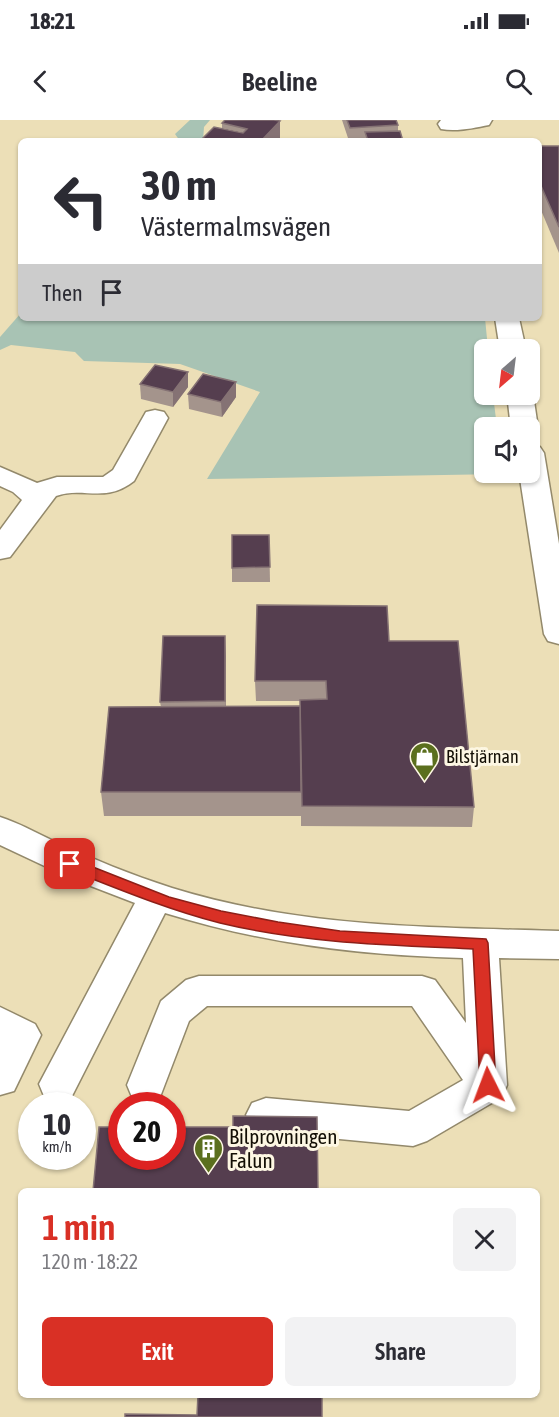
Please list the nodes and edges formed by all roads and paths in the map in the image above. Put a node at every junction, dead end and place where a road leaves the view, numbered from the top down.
1 (481, 120) edge
2 (451, 128) edge
3 (508, 321) edge
4 (511, 339) edge
5 (156, 417) dead end
6 (0, 476) edge
7 (537, 483) edge
8 (37, 498) junction
9 (0, 550) edge
10 (552, 553) edge
11 (559, 634) edge
12 (0, 831) edge
13 (155, 898) junction
14 (480, 943) junction
15 (559, 945) edge
16 (0, 1023) edge
17 (0, 1079) edge
18 (58, 1084) dead end
19 (146, 1085) dead end
20 (488, 1085) junction
21 (266, 1115) edge

1 - 2 street
3 - 4 street
5 - 8 street
6 - 8 street
7 - 10 street
8 - 9 street
10 - 11 street
12 - 13 street
13 - 14 street
13 - 18 street
14 - 15 street
14 - 20 street
16 - 17 street
19 - 20 street
20 - 21 street

